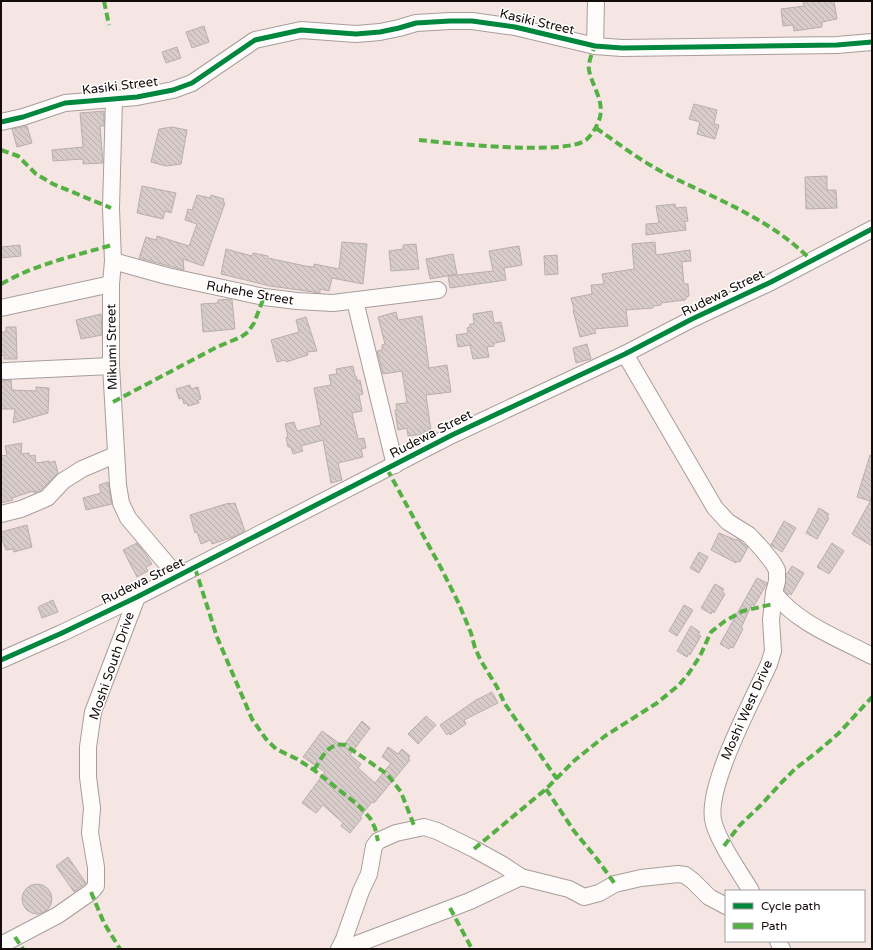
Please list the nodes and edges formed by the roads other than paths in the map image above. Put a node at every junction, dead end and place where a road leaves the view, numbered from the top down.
1 (596, 1) edge
2 (872, 42) edge
3 (595, 46) junction
4 (114, 99) junction
5 (1, 122) edge
6 (872, 229) edge
7 (113, 261) junction
8 (111, 284) junction
9 (438, 290) dead end
10 (355, 301) junction
11 (1, 308) edge
12 (625, 354) junction
13 (111, 366) junction
14 (5, 371) dead end
15 (116, 455) junction
16 (395, 465) junction
17 (1, 514) edge
18 (177, 576) junction
19 (774, 593) junction
20 (137, 597) junction
21 (872, 656) edge
22 (1, 660) edge
23 (521, 877) junction
24 (750, 890) edge
25 (725, 905) edge
26 (1, 945) edge
27 (339, 949) edge
28 (344, 949) edge

1 - 3 street
2 - 3 street, Kasiki Street
3 - 4 street, Kasiki Street
4 - 5 street, Kasiki Street
4 - 7 street, Mikumi Street
6 - 12 street, Rudewa Street
7 - 8 street, Mikumi Street
7 - 10 street, Ruhehe Street
8 - 11 street
8 - 13 street, Mikumi Street
9 - 10 street, Ruhehe Street
10 - 16 street
12 - 16 street, Rudewa Street
12 - 19 street, Moshi West Drive
13 - 14 street
13 - 15 street, Mikumi Street
15 - 17 street
15 - 18 street, Mikumi Street
16 - 18 street, Rudewa Street
18 - 20 street, Rudewa Street
19 - 21 street
19 - 24 street, Moshi West Drive
20 - 22 street, Rudewa Street
20 - 26 street, Moshi South Drive
23 - 25 street
23 - 27 street
23 - 28 street

